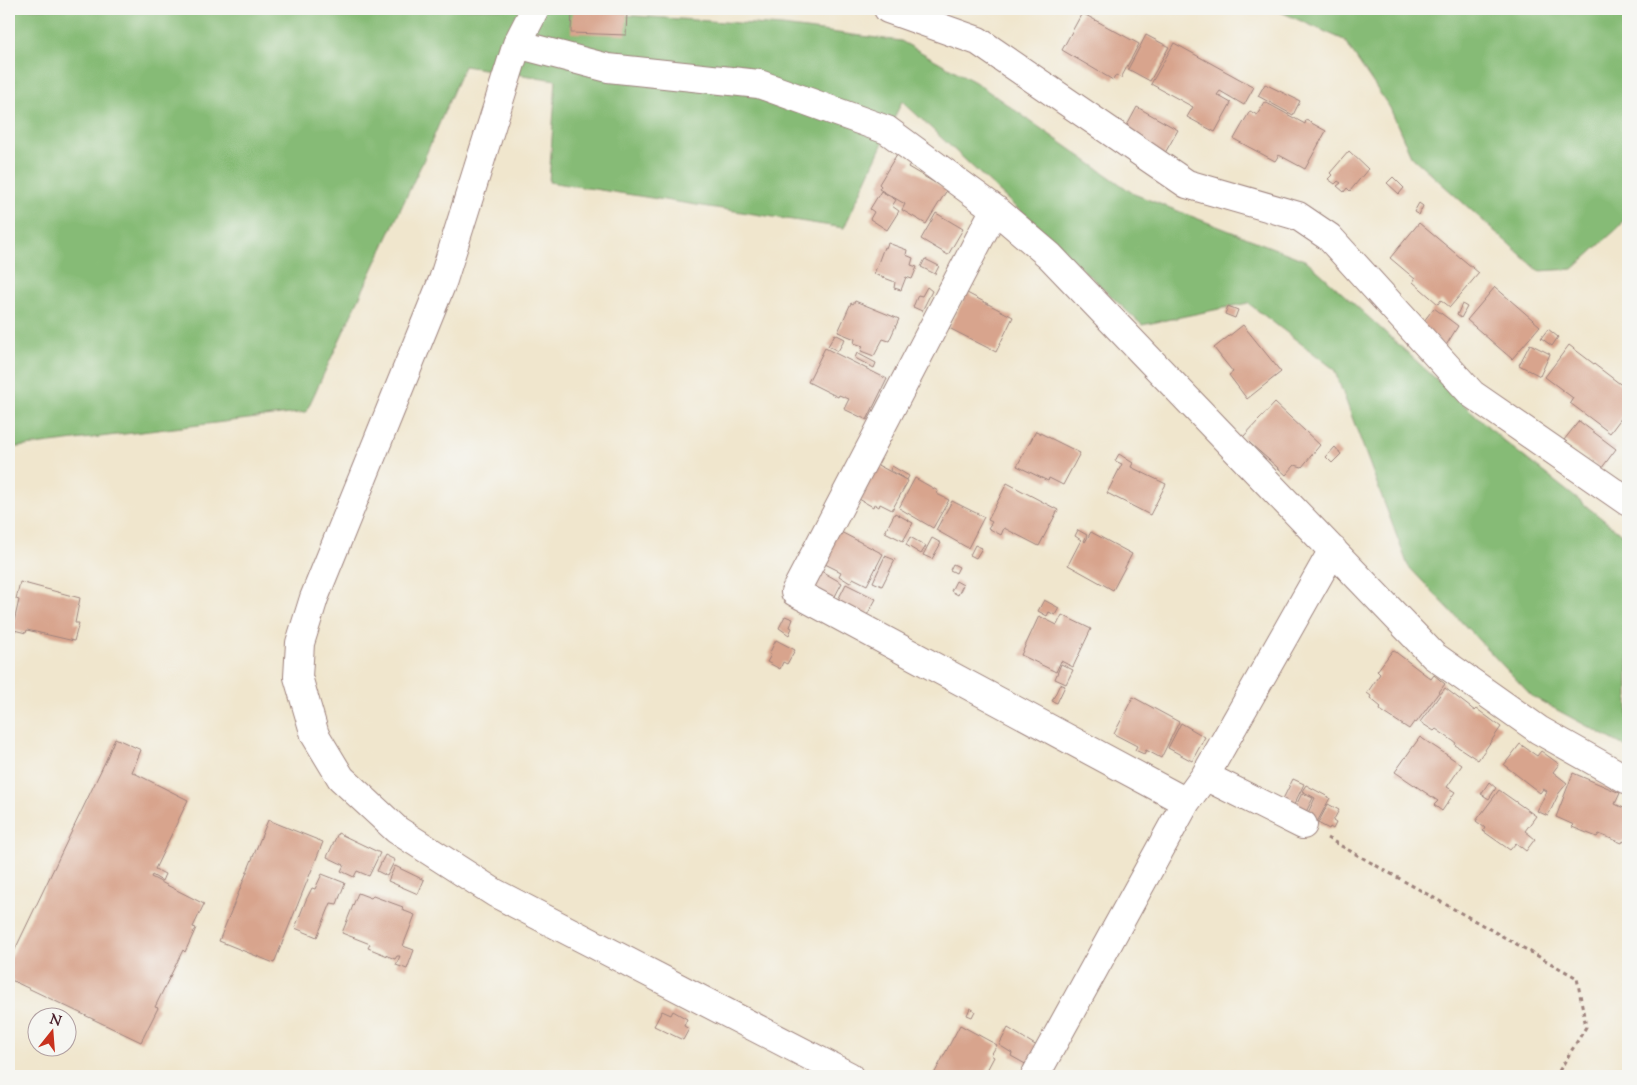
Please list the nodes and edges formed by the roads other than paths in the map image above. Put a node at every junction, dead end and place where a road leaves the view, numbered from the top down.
1 (535, 9) edge
2 (888, 9) edge
3 (517, 44) junction
4 (996, 209) junction
5 (1628, 502) edge
6 (1333, 550) junction
7 (1205, 776) junction
8 (1628, 780) edge
9 (1186, 802) junction
10 (1303, 825) road end
11 (849, 1076) edge
12 (1034, 1076) edge

1 - 3 street
2 - 5 street
3 - 4 street
3 - 11 street
4 - 6 street
4 - 9 street
6 - 7 street
6 - 8 street
7 - 9 street
7 - 10 street
9 - 12 street

